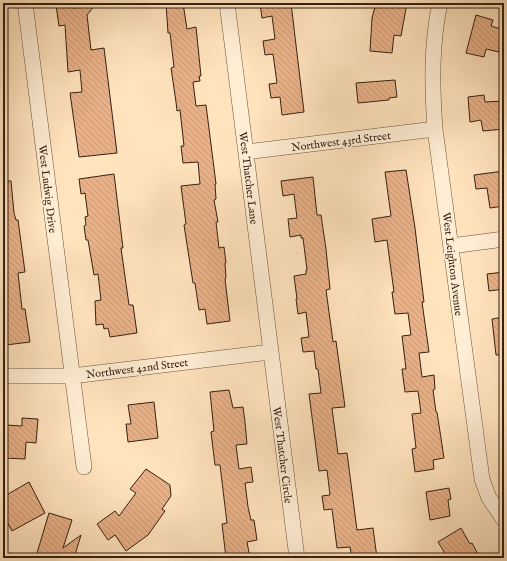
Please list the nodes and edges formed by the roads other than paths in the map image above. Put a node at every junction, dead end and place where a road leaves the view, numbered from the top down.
1 (25, 3) edge
2 (227, 3) edge
3 (440, 3) edge
4 (436, 130) junction
5 (246, 152) junction
6 (504, 239) edge
7 (451, 246) junction
8 (270, 352) junction
9 (3, 376) edge
10 (72, 376) junction
11 (84, 467) dead end
12 (504, 520) edge
13 (296, 558) edge

1 - 10 street, West Ludwig Drive
2 - 5 street, West Thatcher Lane
3 - 4 street, West Leighton Avenue
4 - 5 street, Northwest 43rd Street
4 - 7 street, West Leighton Avenue
5 - 8 street, West Thatcher Lane
6 - 7 street
7 - 12 street, West Leighton Avenue
8 - 10 street, Northwest 42nd Street
8 - 13 street, West Thatcher Circle
9 - 10 street, Northwest 42nd Street
10 - 11 street, West Ludwig Drive

